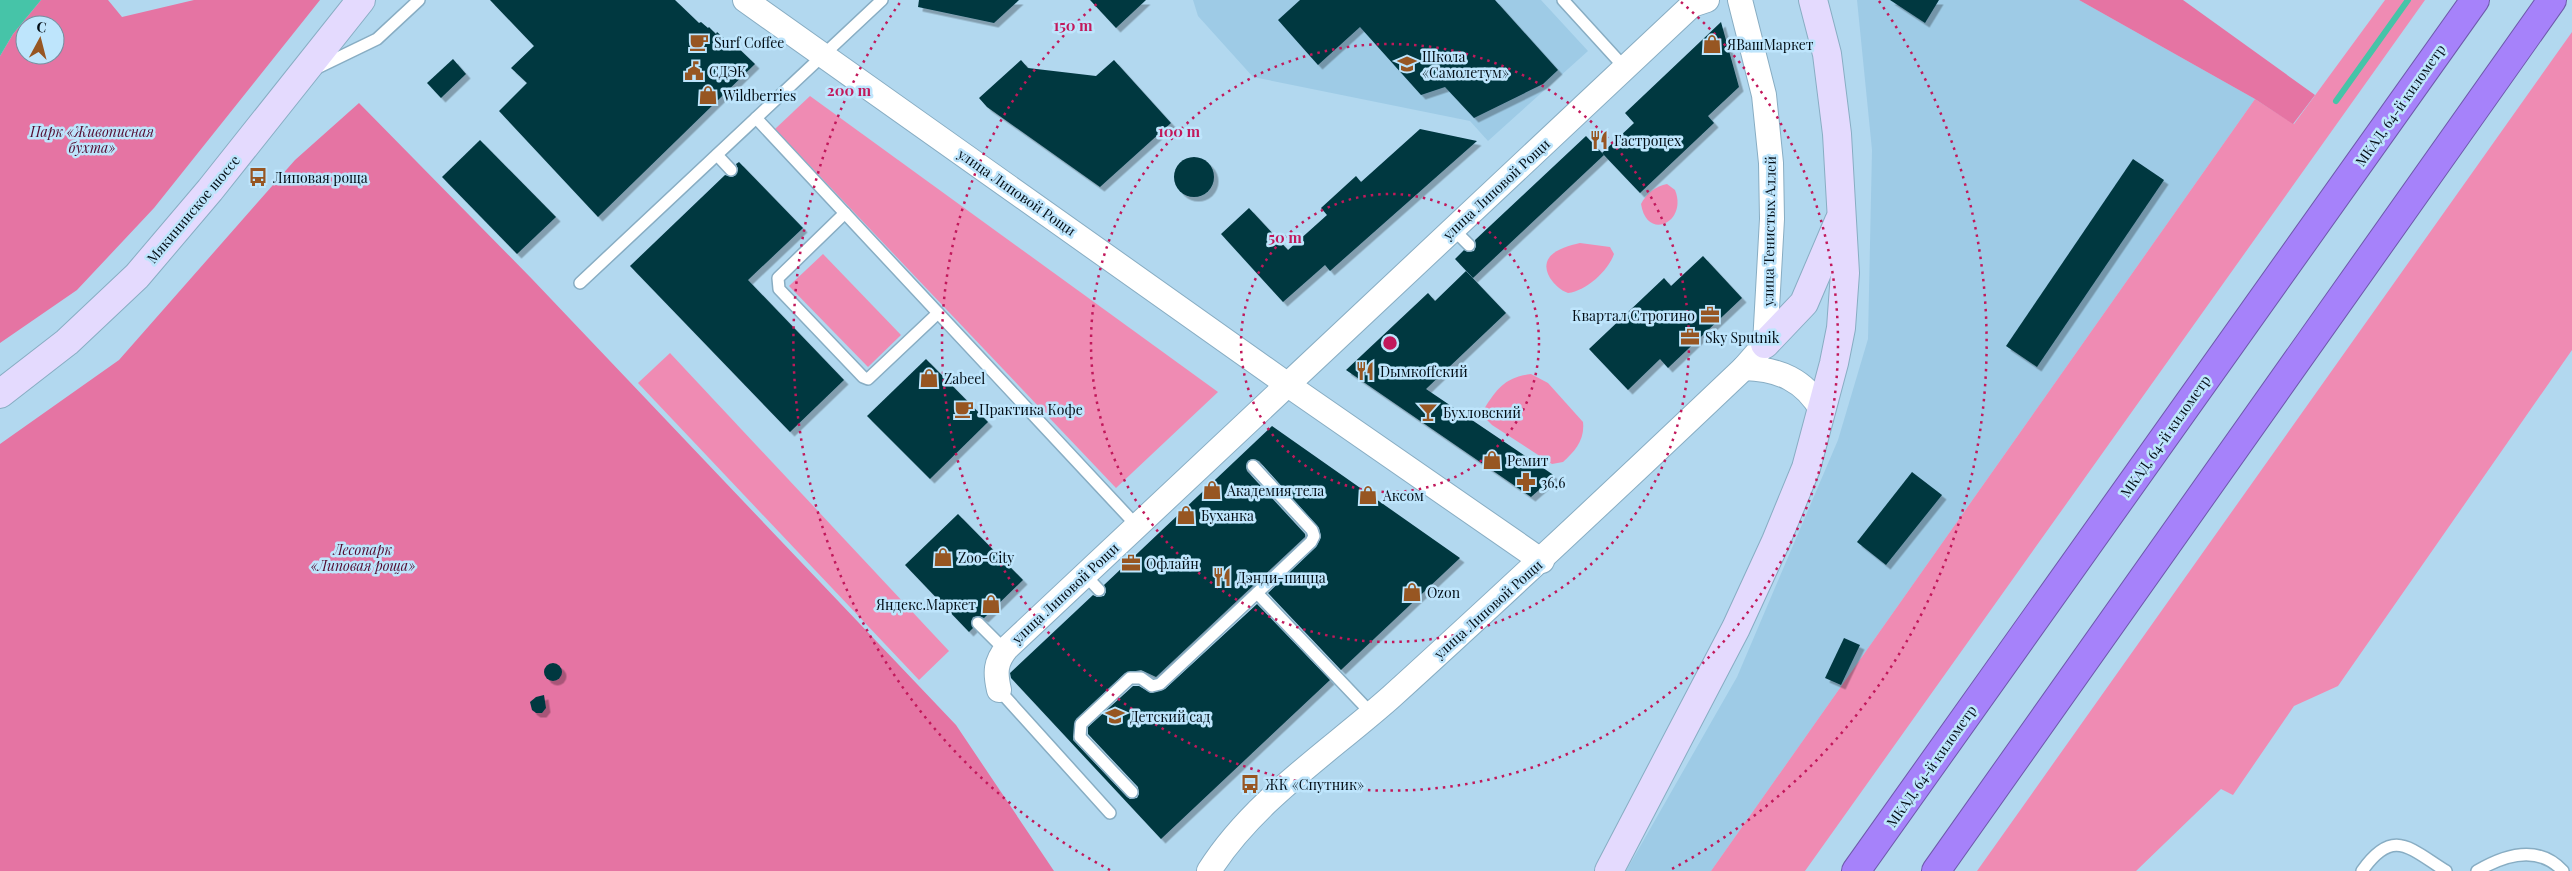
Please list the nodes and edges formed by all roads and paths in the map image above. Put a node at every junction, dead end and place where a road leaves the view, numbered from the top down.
1 (361, 0) edge
2 (419, 0) edge
3 (745, 0) edge
4 (882, 0) edge
5 (1563, 0) edge
6 (1707, 0) edge
7 (1740, 0) edge
8 (1813, 0) edge
9 (2475, 0) edge
10 (2552, 0) edge
11 (823, 55) junction
12 (1625, 68) junction
13 (298, 78) junction
14 (756, 118) junction
15 (717, 155) junction
16 (731, 170) dead end
17 (845, 213) junction
18 (1841, 217) junction
19 (580, 283) dead end
20 (938, 313) junction
21 (1765, 344) junction
22 (1744, 368) junction
23 (1288, 385) junction
24 (0, 394) edge
25 (1822, 411) junction
26 (1253, 466) dead end
27 (1137, 526) junction
28 (1542, 561) junction
29 (1257, 593) junction
30 (978, 623) dead end
31 (1005, 650) junction
32 (999, 690) joint
33 (1372, 714) junction
34 (1132, 792) dead end
35 (1110, 813) dead end
36 (1209, 871) edge
37 (1609, 871) edge
38 (1856, 871) edge
39 (1936, 871) edge
40 (2362, 871) edge
41 (2446, 871) edge
42 (2477, 871) edge
43 (2563, 871) edge

1 - 13 street, Мякининское шоссе
2 - 13 lane
3 - 11 street, улица Липовой Рощи
4 - 11 lane
5 - 12 lane
6 - 12 street, улица Липовой Рощи
7 - 21 street, улица Тенистых Аллей
8 - 18 street
9 - 38 highway, МКАД, 64-й километр
10 - 39 highway
11 - 14 lane
11 - 23 street, улица Липовой Рощи
12 - 23 street, улица Липовой Рощи
13 - 24 street, Мякининское шоссе
14 - 15 lane
14 - 17 lane
15 - 16 lane
15 - 19 lane
17 - 20 lane
17 - 20 lane
18 - 21 street
18 - 25 street
20 - 27 lane
21 - 22 street, улица Липовой Рощи
22 - 25 street
22 - 28 street, улица Липовой Рощи
23 - 27 street, улица Липовой Рощи
23 - 28 street
25 - 37 street
26 - 29 lane
27 - 31 street, улица Липовой Рощи
28 - 33 street, улица Липовой Рощи
29 - 33 lane
29 - 34 lane
30 - 31 lane
31 - 32 street, улица Липовой Рощи
32 - 35 lane
33 - 36 street, улица Липовой Рощи
40 - 41 lane
42 - 43 lane

